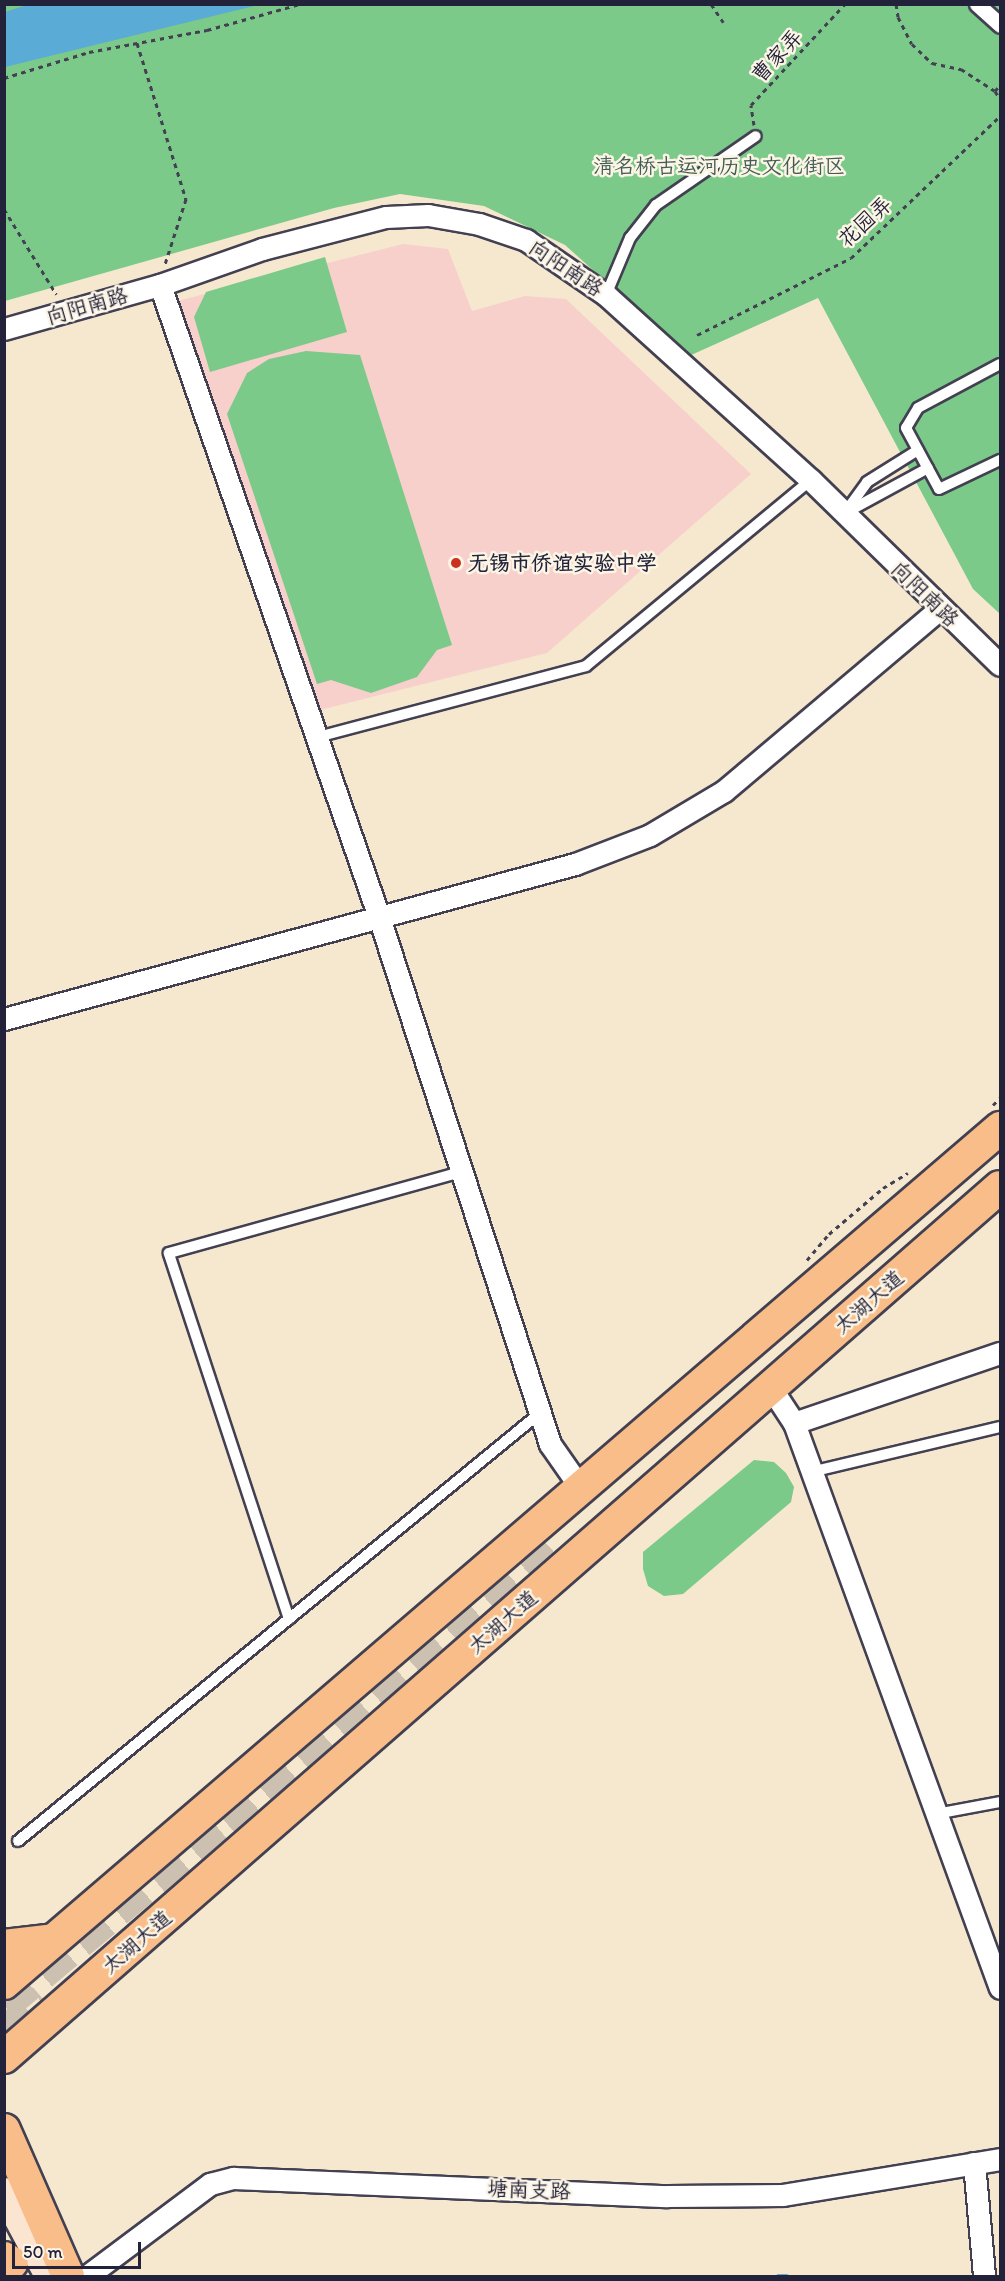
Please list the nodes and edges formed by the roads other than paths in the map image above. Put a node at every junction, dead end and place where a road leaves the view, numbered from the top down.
1 (976, 4) edge
2 (1000, 25) edge
3 (756, 136) road end
4 (160, 285) junction
5 (606, 295) junction
6 (4, 329) edge
7 (1000, 364) edge
8 (918, 450) junction
9 (1000, 460) edge
10 (928, 468) junction
11 (811, 480) junction
12 (844, 514) junction
13 (939, 609) junction
14 (1000, 665) edge
15 (314, 738) junction
16 (379, 917) junction
17 (4, 1019) edge
18 (1000, 1128) edge
19 (461, 1172) junction
20 (1000, 1187) edge
21 (1000, 1353) edge
22 (771, 1388) junction
23 (540, 1413) junction
24 (794, 1423) junction
25 (1000, 1427) edge
26 (812, 1472) junction
27 (580, 1487) junction
28 (289, 1619) junction
29 (1000, 1802) edge
30 (935, 1814) junction
31 (18, 1841) dead end
32 (55, 1940) junction
33 (4, 1946) edge
34 (4, 1983) edge
35 (1000, 1988) edge
36 (5, 2058) edge
37 (4, 2130) edge
38 (1000, 2159) edge
39 (974, 2163) junction
40 (4, 2192) edge
41 (983, 2269) edge
42 (49, 2277) edge
43 (68, 2277) edge
44 (87, 2277) edge

1 - 2 street
3 - 5 lane
4 - 5 street, 向阳南路
4 - 6 street, 向阳南路
4 - 15 street
5 - 11 street, 向阳南路
7 - 8 lane
8 - 10 lane
8 - 12 lane
9 - 10 lane
10 - 12 lane
11 - 12 street, 向阳南路
11 - 15 lane
12 - 13 street, 向阳南路
13 - 14 street, 向阳南路
13 - 16 street
15 - 16 street
16 - 17 street
16 - 19 street
18 - 27 main road
19 - 23 street
19 - 28 lane
20 - 22 main road, 太湖大道
21 - 24 street
22 - 24 street
22 - 36 main road, 太湖大道
23 - 27 street
23 - 28 lane
24 - 26 street
25 - 26 lane
26 - 30 street
27 - 32 main road
28 - 31 lane
29 - 30 lane
30 - 35 street
32 - 33 main road
32 - 34 main road
37 - 43 main road
38 - 39 street, 塘南支路
39 - 41 street
39 - 44 street, 塘南支路
40 - 42 main road

